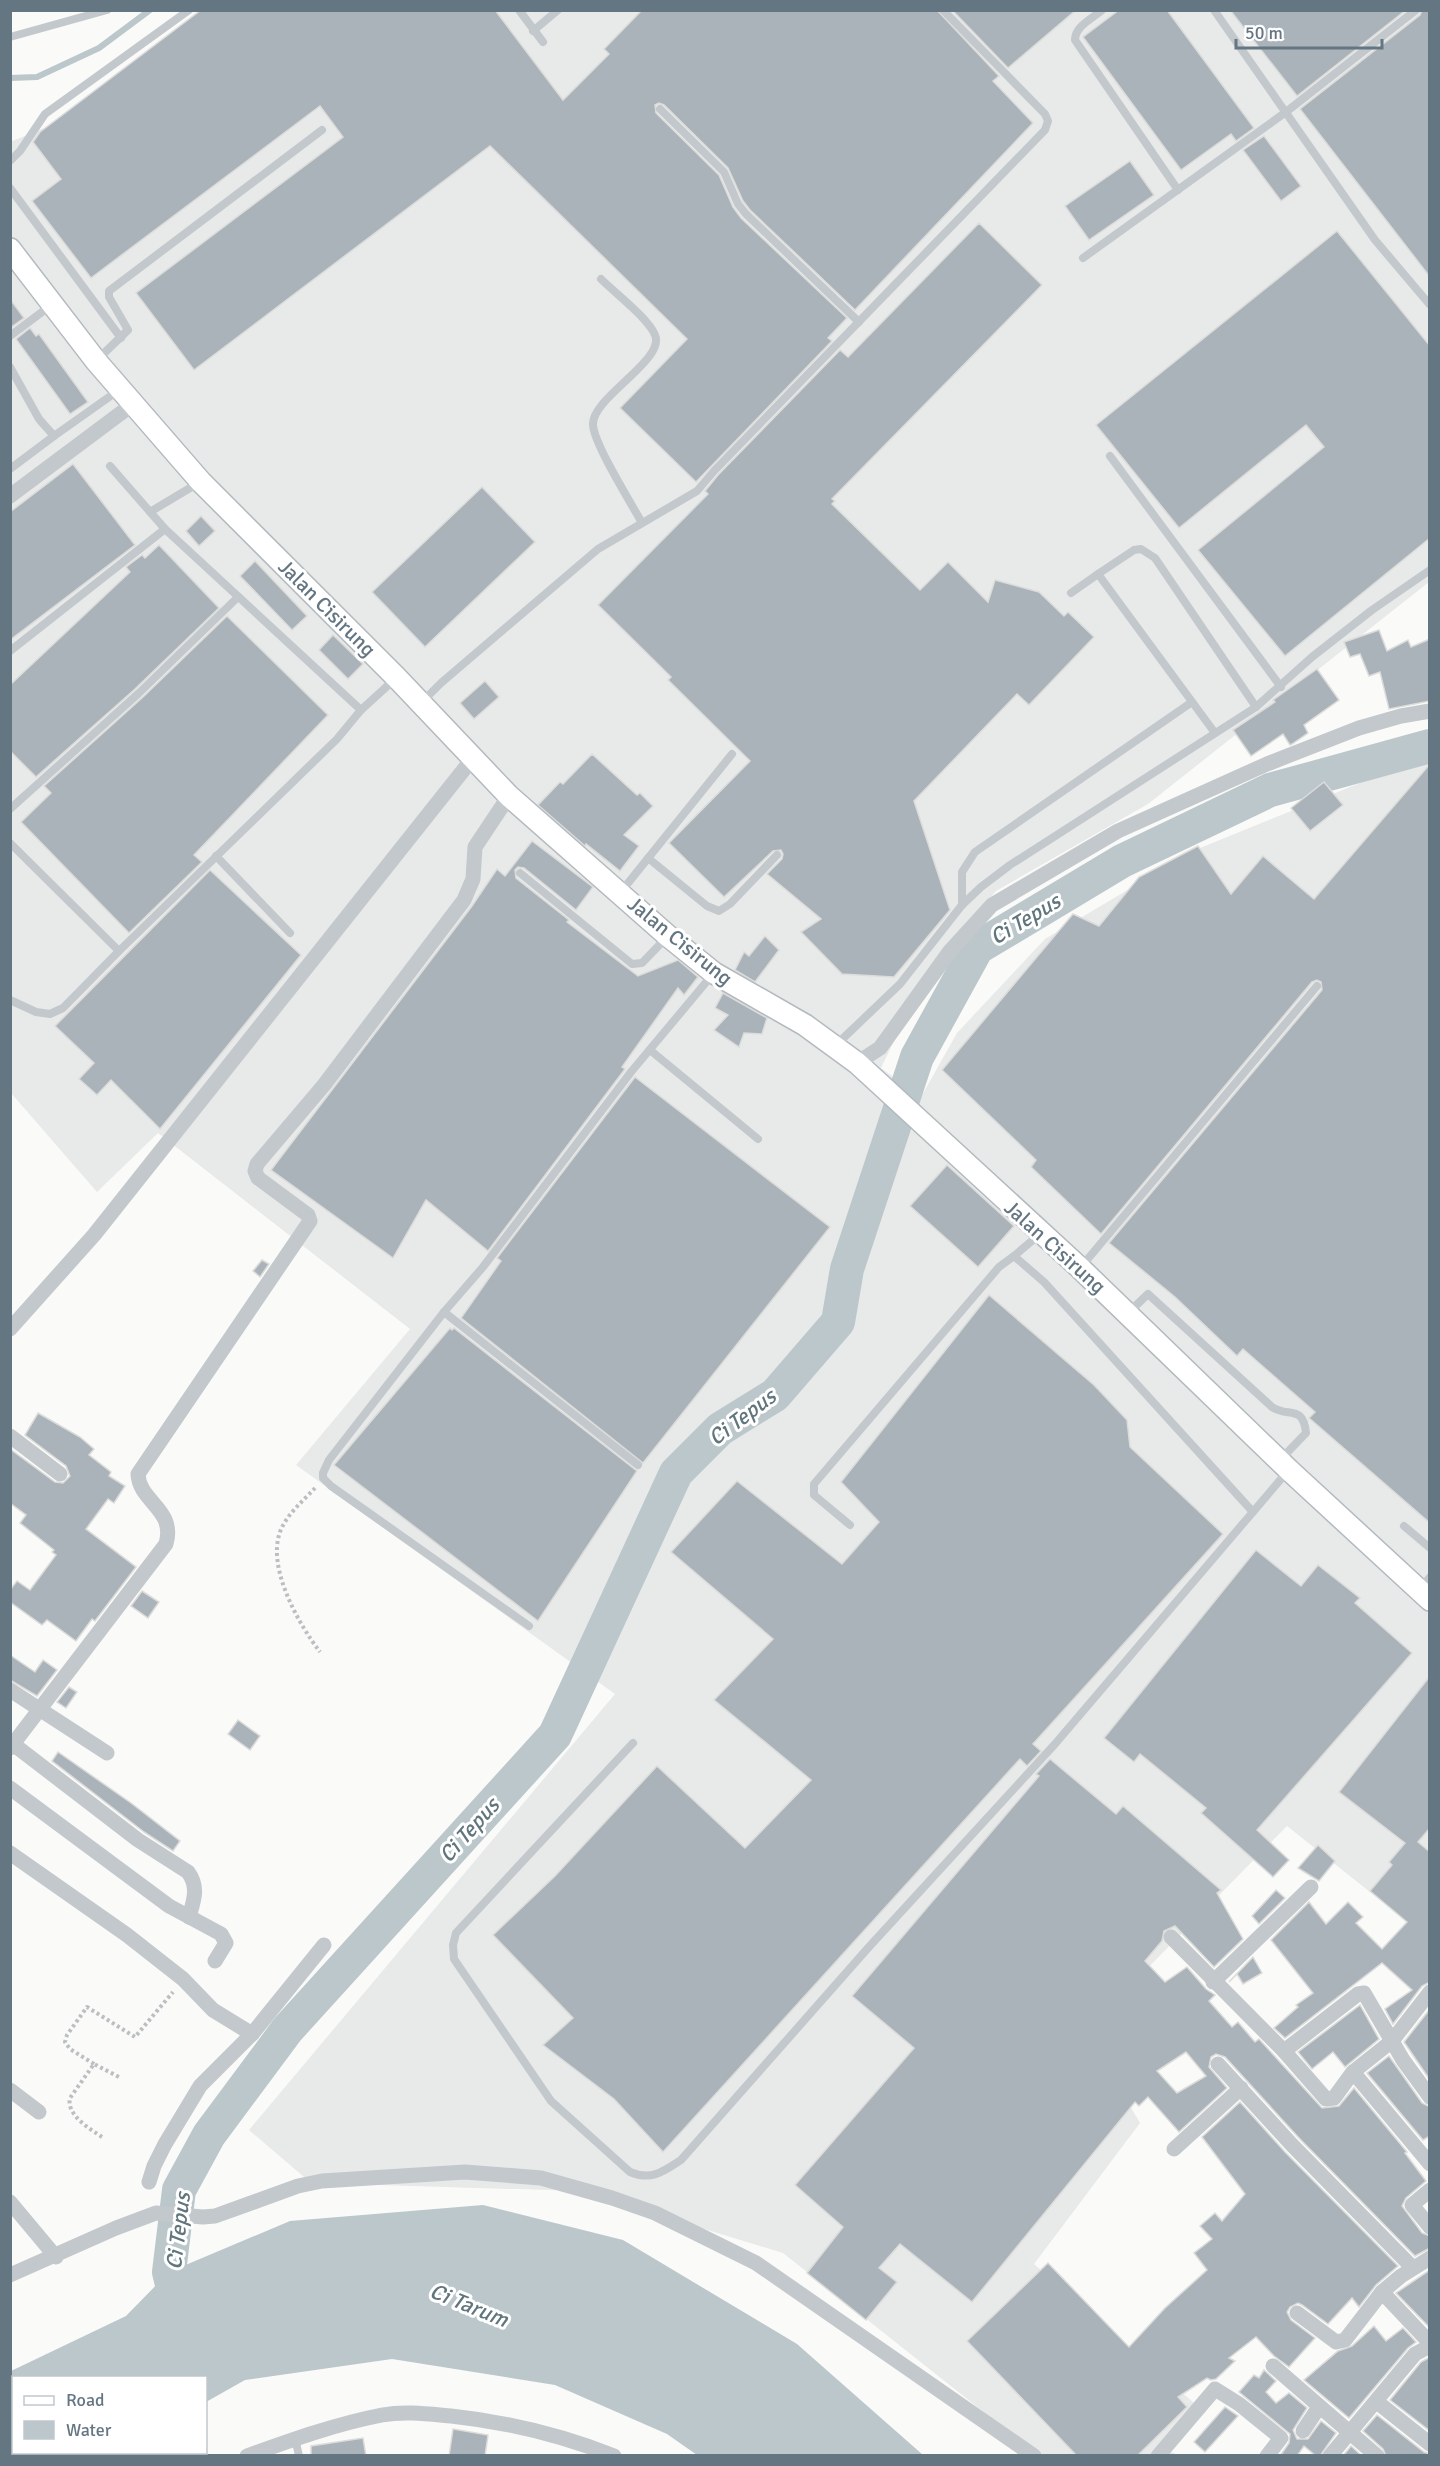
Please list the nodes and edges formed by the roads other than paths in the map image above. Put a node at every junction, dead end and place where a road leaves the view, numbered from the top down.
1 (107, 10) edge
2 (189, 10) edge
3 (519, 10) edge
4 (558, 10) edge
5 (943, 10) edge
6 (1102, 10) edge
7 (1214, 10) edge
8 (1416, 10) edge
9 (533, 31) junction
10 (10, 37) edge
11 (543, 42) dead end
12 (660, 109) dead end
13 (1286, 112) junction
14 (322, 130) dead end
15 (10, 161) edge
16 (10, 188) edge
17 (1178, 190) junction
18 (10, 249) edge
19 (1083, 258) dead end
20 (601, 279) dead end
21 (54, 304) junction
22 (1430, 305) edge
23 (859, 322) junction
24 (10, 336) edge
25 (121, 338) junction
26 (96, 361) junction
27 (10, 366) edge
28 (126, 397) junction
29 (54, 436) junction
30 (1110, 456) dead end
31 (110, 466) dead end
32 (10, 469) edge
33 (201, 482) junction
34 (10, 496) edge
35 (150, 512) junction
36 (642, 523) junction
37 (165, 529) junction
38 (1430, 570) edge
39 (1098, 574) junction
40 (1071, 593) dead end
41 (238, 597) junction
42 (10, 651) edge
43 (396, 677) junction
44 (1281, 687) junction
45 (1192, 702) junction
46 (421, 704) junction
47 (1256, 707) junction
48 (361, 710) junction
49 (1430, 711) edge
50 (1215, 733) junction
51 (732, 754) dead end
52 (473, 758) junction
53 (509, 796) junction
54 (10, 809) edge
55 (10, 843) edge
56 (777, 855) dead end
57 (216, 856) junction
58 (648, 858) junction
59 (520, 873) dead end
60 (620, 893) junction
61 (962, 905) junction
62 (290, 933) dead end
63 (668, 936) junction
64 (119, 951) junction
65 (714, 973) junction
66 (1317, 986) dead end
67 (10, 1000) edge
68 (835, 1046) junction
69 (650, 1050) junction
70 (857, 1063) junction
71 (758, 1139) dead end
72 (1041, 1234) junction
73 (1014, 1256) junction
74 (1080, 1268) junction
75 (444, 1312) junction
76 (1127, 1314) junction
77 (10, 1329) edge
78 (10, 1436) edge
79 (638, 1465) dead end
80 (1284, 1465) junction
81 (60, 1474) dead end
82 (1253, 1512) junction
83 (850, 1525) dead end
84 (1404, 1526) dead end
85 (1430, 1548) edge
86 (1426, 1589) edge
87 (529, 1626) dead end
88 (10, 1690) edge
89 (41, 1710) junction
90 (633, 1743) dead end
91 (12, 1746) edge
92 (107, 1753) dead end
93 (10, 1788) edge
94 (10, 1853) edge
95 (1311, 1887) dead end
96 (189, 1917) junction
97 (1171, 1937) dead end
98 (324, 1945) dead end
99 (215, 1960) dead end
100 (1213, 1982) junction
101 (1430, 1992) edge
102 (252, 2034) junction
103 (1392, 2041) junction
104 (1284, 2051) junction
105 (1218, 2064) dead end
106 (1353, 2072) junction
107 (1241, 2088) junction
108 (10, 2090) edge
109 (1430, 2097) edge
110 (39, 2112) dead end
111 (1174, 2149) dead end
112 (1430, 2164) edge
113 (149, 2182) dead end
114 (1430, 2190) edge
115 (10, 2202) edge
116 (1430, 2227) edge
117 (56, 2257) junction
118 (1430, 2258) edge
119 (1413, 2268) junction
120 (10, 2275) edge
121 (1382, 2292) junction
122 (1297, 2313) dead end
123 (1430, 2344) edge
124 (1273, 2366) dead end
125 (1377, 2402) junction
126 (1319, 2407) junction
127 (1303, 2431) dead end
128 (1350, 2433) junction
129 (295, 2438) junction
130 (1430, 2444) edge
131 (247, 2456) edge
132 (299, 2456) edge
133 (614, 2456) edge
134 (1034, 2456) edge
135 (1158, 2456) edge
136 (1267, 2456) edge
137 (1330, 2456) edge
138 (1377, 2456) edge

1 - 10 lane
2 - 15 lane
3 - 9 lane
4 - 9 lane
5 - 23 lane
6 - 17 lane
7 - 13 lane
8 - 13 lane
9 - 11 lane
12 - 23 lane
13 - 17 lane
13 - 22 lane
14 - 25 lane
16 - 25 lane
17 - 19 lane
18 - 21 main road, Jalan Cisirung
20 - 36 lane
21 - 24 lane
21 - 26 main road, Jalan Cisirung
23 - 36 lane
25 - 26 lane
26 - 28 main road, Jalan Cisirung
27 - 29 lane
28 - 29 lane
28 - 33 main road, Jalan Cisirung
28 - 34 street
29 - 32 lane
30 - 44 lane
31 - 35 lane
33 - 35 lane
33 - 43 main road, Jalan Cisirung
35 - 37 lane
36 - 46 lane
37 - 41 lane
37 - 42 lane
38 - 44 lane
39 - 40 lane
39 - 45 lane
39 - 47 lane
41 - 48 lane
41 - 54 lane
43 - 46 main road, Jalan Cisirung
43 - 48 lane
44 - 47 lane
45 - 50 lane
45 - 61 lane
46 - 52 main road, Jalan Cisirung
47 - 50 lane
48 - 57 lane
49 - 70 street
50 - 61 lane
51 - 58 lane
52 - 53 main road, Jalan Cisirung
52 - 77 street
53 - 60 main road, Jalan Cisirung
53 - 89 street
55 - 64 lane
56 - 58 lane
57 - 62 lane
57 - 64 lane
58 - 60 lane
59 - 63 lane
60 - 63 main road, Jalan Cisirung
61 - 68 lane
63 - 65 main road, Jalan Cisirung
64 - 67 lane
65 - 68 main road, Jalan Cisirung
65 - 69 lane
66 - 74 lane
68 - 70 main road, Jalan Cisirung
69 - 71 lane
69 - 75 lane
70 - 72 main road, Jalan Cisirung
72 - 73 lane
72 - 74 main road, Jalan Cisirung
73 - 82 lane
73 - 83 lane
74 - 76 main road, Jalan Cisirung
75 - 79 lane
75 - 87 lane
76 - 80 main road, Jalan Cisirung
76 - 80 lane
78 - 81 street
80 - 82 lane
80 - 86 main road, Jalan Cisirung
82 - 90 lane
84 - 85 lane
88 - 89 street
89 - 91 street
89 - 92 street
91 - 96 street
93 - 96 street
94 - 102 street
95 - 100 street
96 - 99 street
97 - 100 street
98 - 102 street
100 - 104 street
101 - 103 street
102 - 113 street
103 - 104 street
103 - 106 street
103 - 109 street
104 - 106 street
105 - 107 street
106 - 112 street
107 - 111 street
107 - 119 street
108 - 110 street
114 - 116 street
115 - 117 street
117 - 120 street
117 - 134 street
118 - 119 street
119 - 121 street
121 - 122 street
121 - 123 street
123 - 125 street
124 - 126 street
125 - 128 street
125 - 130 street
126 - 127 street
126 - 128 street
128 - 137 street
128 - 138 street
129 - 131 street
129 - 132 lane
129 - 133 street
135 - 136 street

